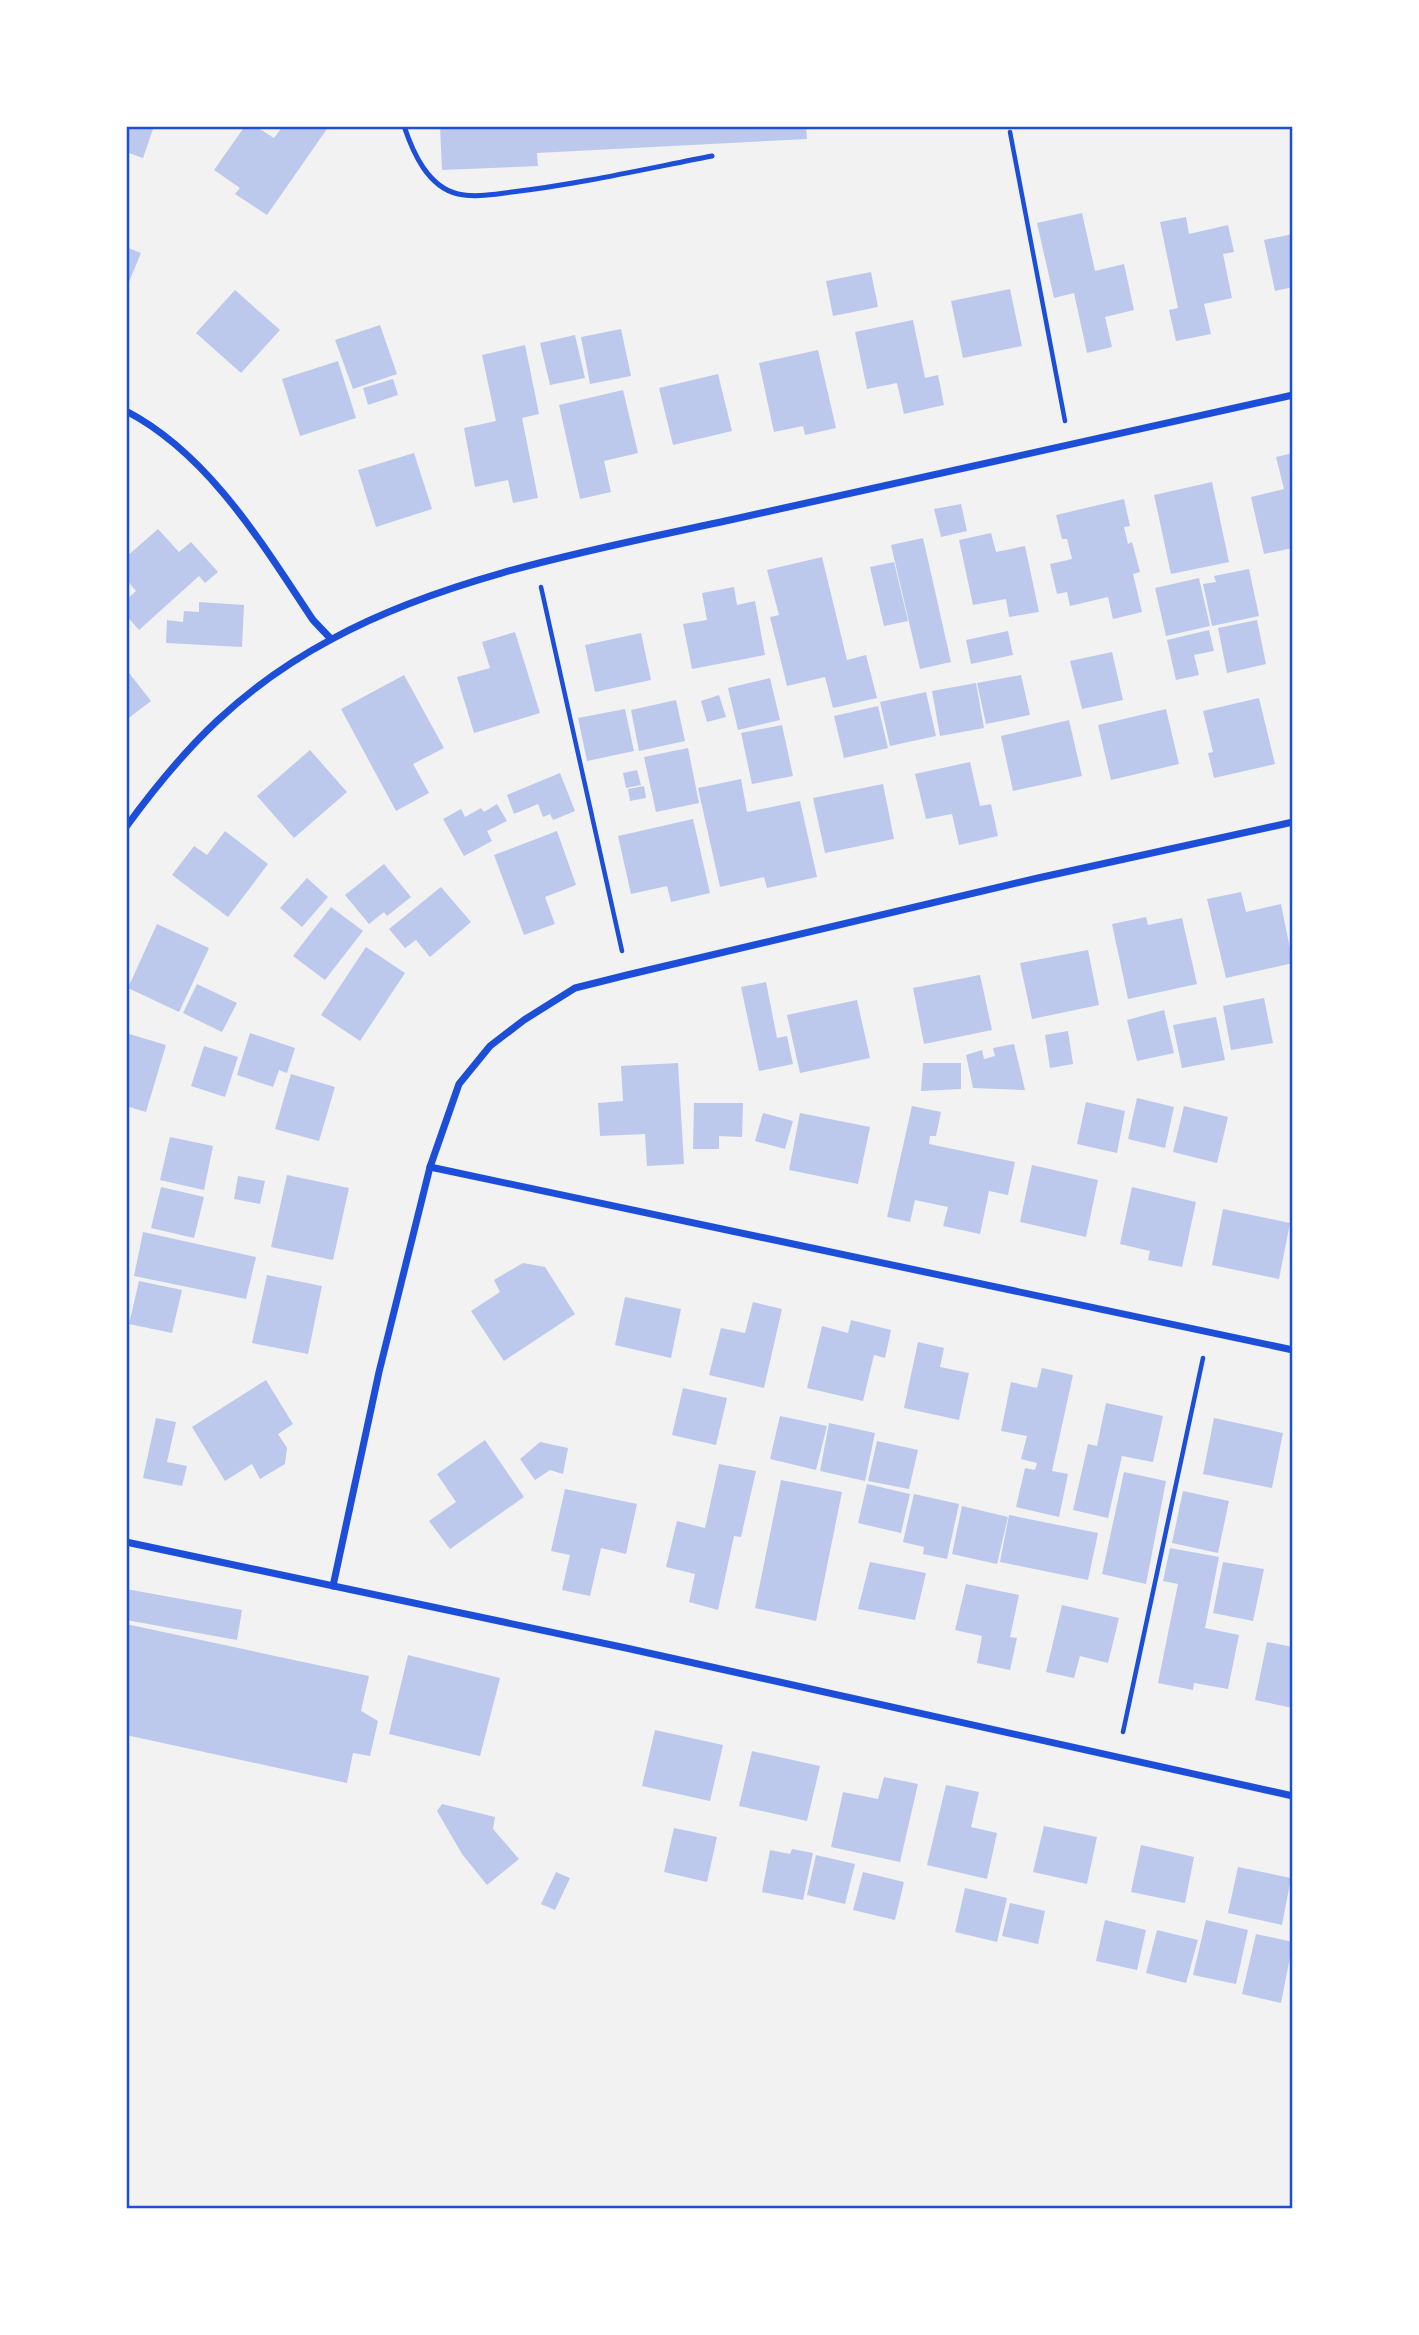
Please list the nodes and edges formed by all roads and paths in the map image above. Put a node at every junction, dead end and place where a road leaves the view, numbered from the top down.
1 (404, 126) edge
2 (1010, 132) dead end
3 (712, 156) dead end
4 (1293, 395) edge
5 (1062, 406) dead end
6 (126, 411) edge
7 (543, 601) dead end
8 (331, 639) junction
9 (1293, 822) edge
10 (126, 827) edge
11 (627, 975) junction
12 (430, 1167) junction
13 (1208, 1332) junction
14 (1293, 1350) edge
15 (126, 1542) edge
16 (333, 1586) junction
17 (1117, 1757) junction
18 (1293, 1797) edge

1 - 3 lane
2 - 5 path
4 - 8 street
6 - 8 street
7 - 11 path
8 - 10 street
9 - 11 street
11 - 12 street
12 - 13 street
12 - 16 street
13 - 14 street
13 - 17 path
15 - 16 street
16 - 17 street
17 - 18 street

